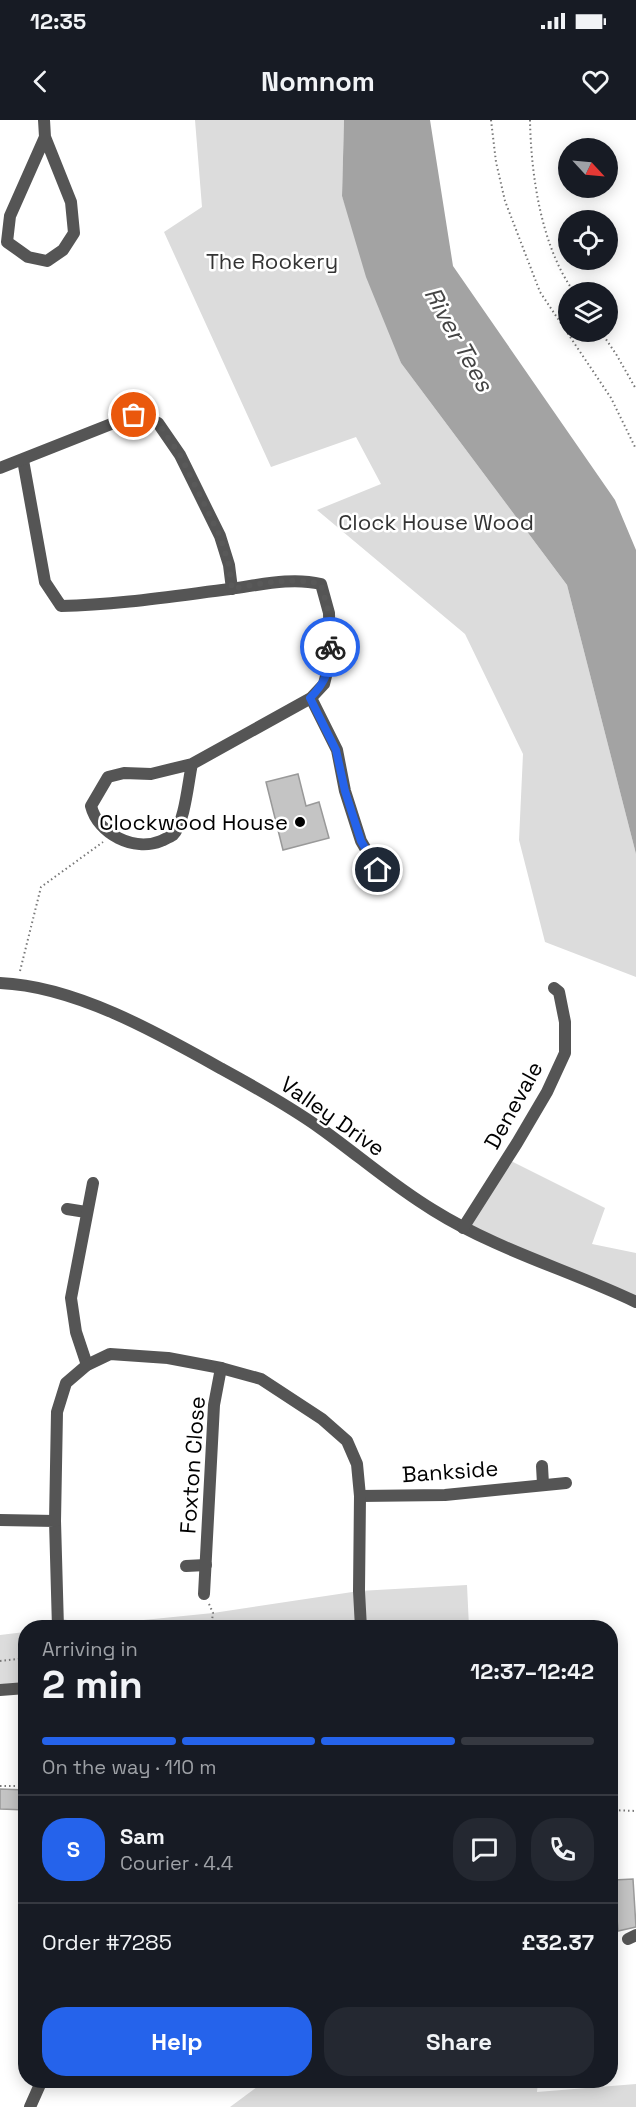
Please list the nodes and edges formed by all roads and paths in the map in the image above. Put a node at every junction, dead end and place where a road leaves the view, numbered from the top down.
1 (44, 120) edge
2 (490, 120) edge
3 (530, 120) edge
4 (45, 137) junction
5 (566, 282) edge
6 (608, 342) edge
7 (636, 389) edge
8 (636, 449) edge
9 (23, 460) junction
10 (0, 468) edge
11 (232, 589) junction
12 (310, 698) junction
13 (192, 764) junction
14 (112, 835) junction
15 (386, 857) dead end
16 (0, 983) edge
17 (17, 984) junction
18 (553, 991) dead end
19 (93, 1184) dead end
20 (67, 1209) dead end
21 (86, 1212) junction
22 (463, 1228) junction
23 (636, 1302) edge
24 (87, 1365) junction
25 (221, 1368) junction
26 (542, 1466) dead end
27 (566, 1483) dead end
28 (543, 1484) junction
29 (360, 1496) junction
30 (0, 1520) edge
31 (55, 1521) junction
32 (206, 1565) junction
33 (186, 1566) dead end
34 (204, 1594) joint
35 (58, 1620) edge
36 (213, 1620) edge
37 (360, 1620) edge
38 (18, 1659) edge
39 (0, 1661) edge
40 (18, 1689) edge
41 (0, 1690) edge
42 (0, 1786) edge
43 (18, 1786) edge
44 (618, 1810) edge
45 (636, 1811) edge
46 (38, 2088) edge
47 (30, 2107) edge

1 - 4 street
2 - 8 path
3 - 5 path
4 - 4 street
6 - 7 path
9 - 10 street
9 - 11 street
9 - 11 street
11 - 12 street
12 - 13 street
12 - 15 street
13 - 14 street
13 - 14 street
14 - 17 path
16 - 17 street, Valley Drive
17 - 22 street, Valley Drive
18 - 22 street, Denevale
19 - 21 street
20 - 21 street
21 - 24 street
22 - 23 street, Valley Drive
24 - 25 street
24 - 31 street
25 - 29 street
25 - 32 street, Foxton Close
26 - 28 street
27 - 28 street, Bankside
28 - 29 street, Bankside
29 - 37 street
30 - 31 street
31 - 35 street
32 - 33 street, Foxton Close
32 - 34 street, Foxton Close
34 - 36 path
38 - 39 path
40 - 41 street
42 - 43 path
44 - 45 path
46 - 47 street

